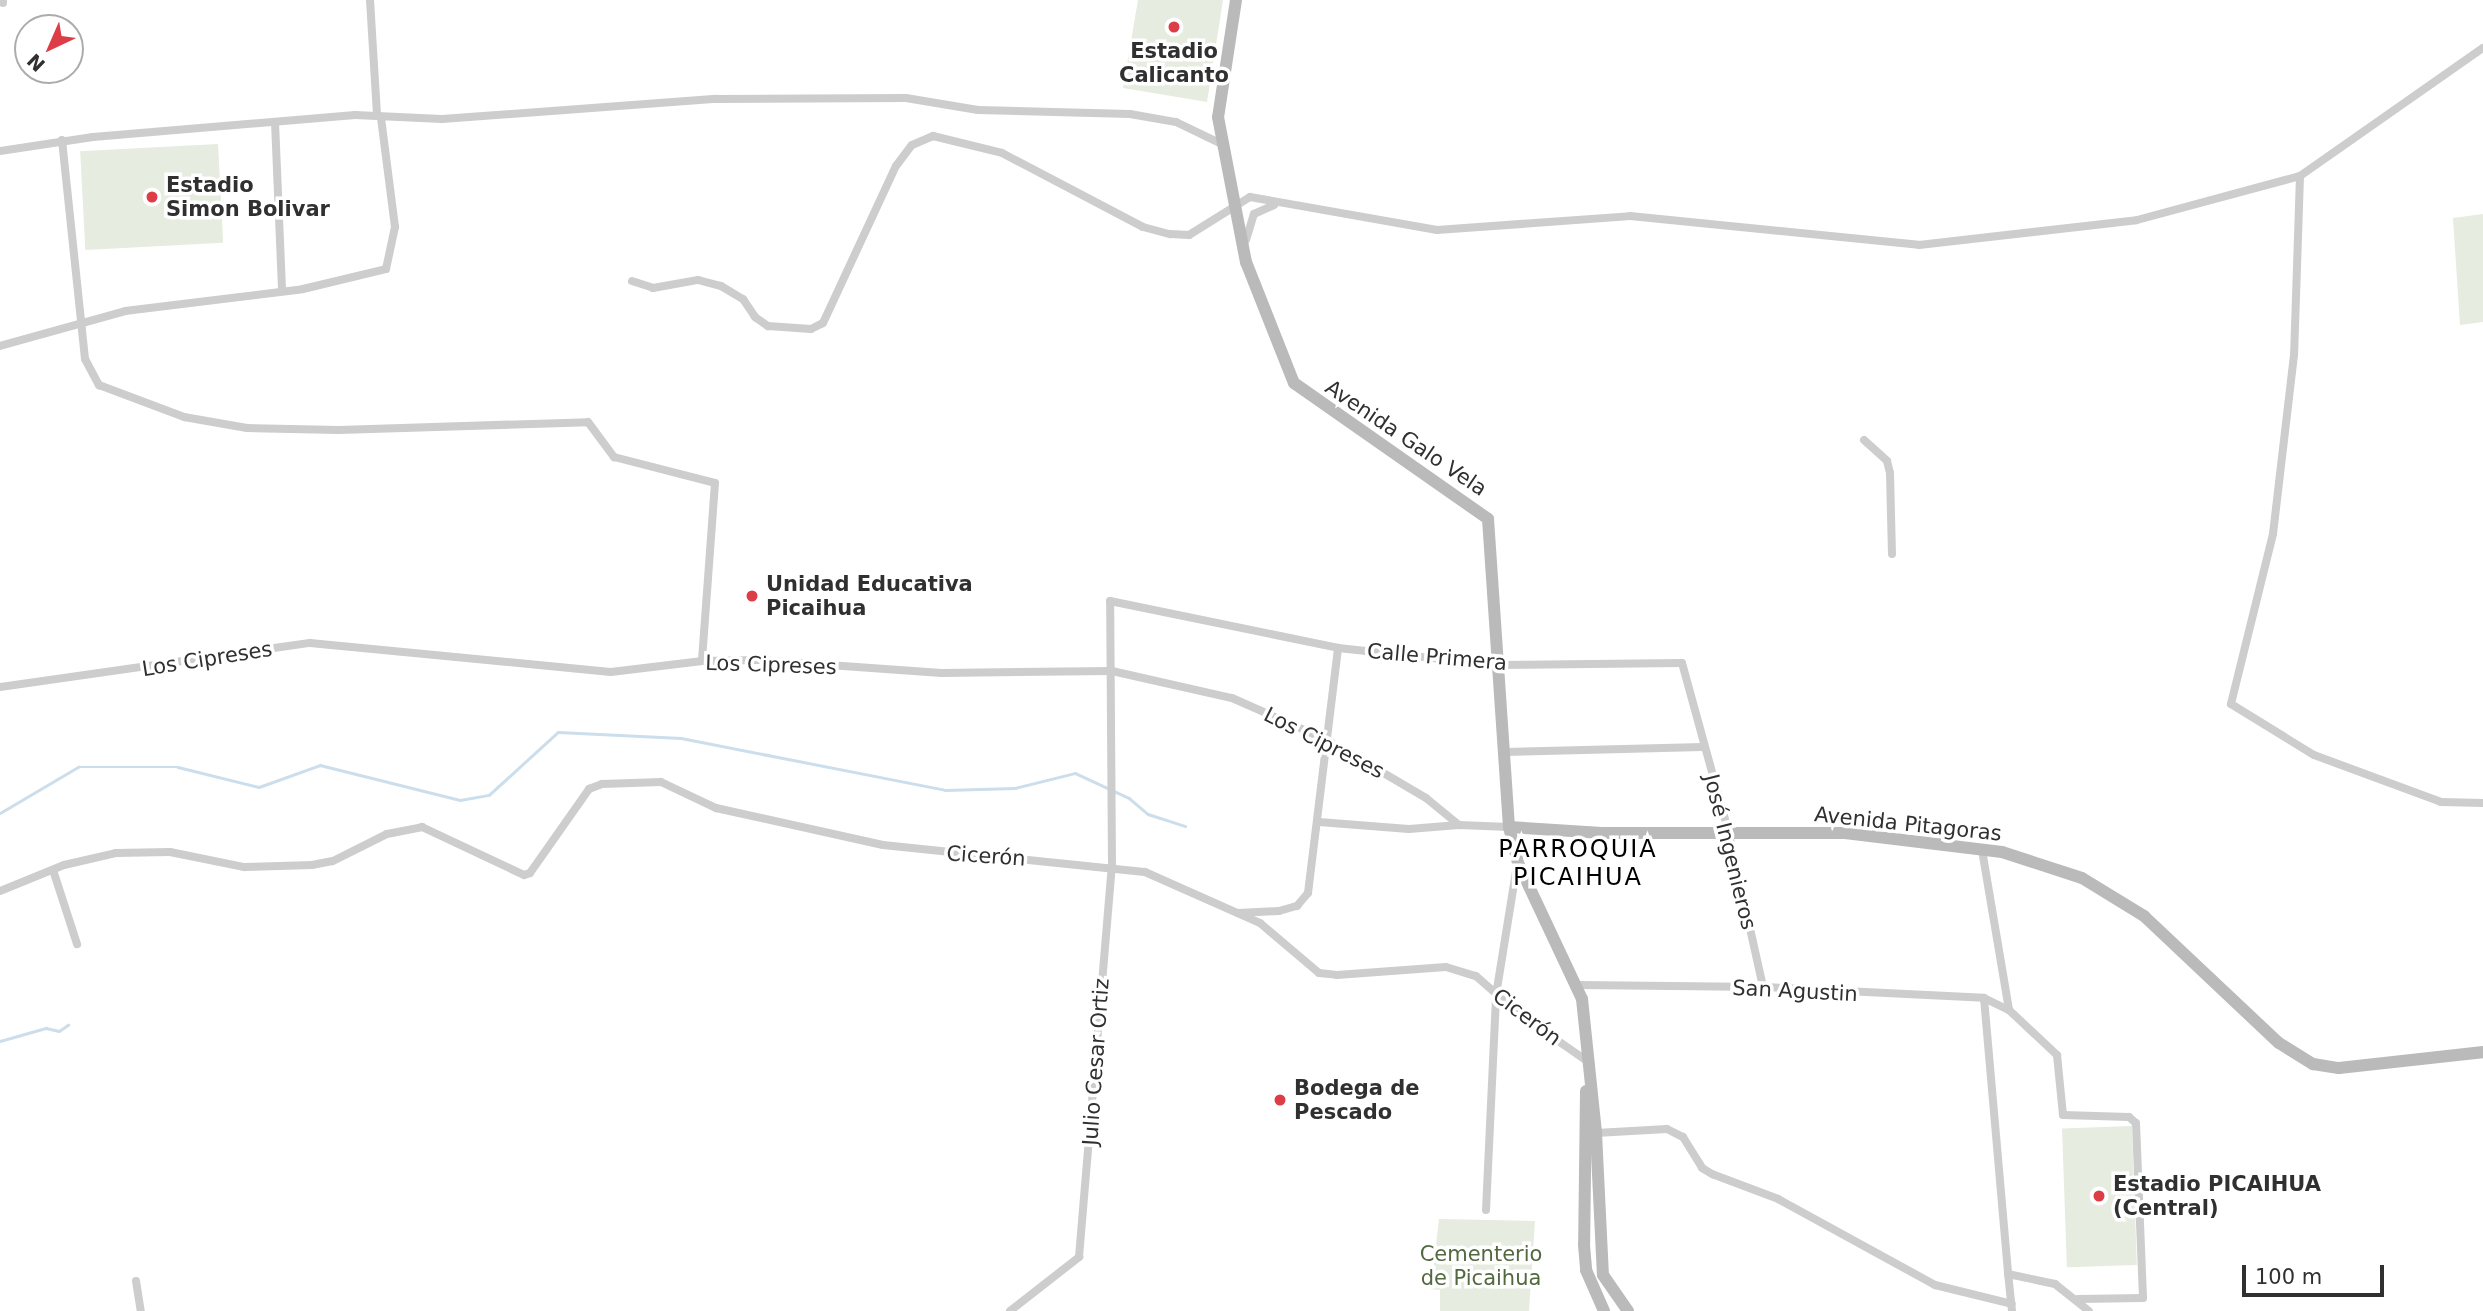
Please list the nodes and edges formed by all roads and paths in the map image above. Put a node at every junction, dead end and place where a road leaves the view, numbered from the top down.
1 (370, 0) edge
2 (1236, 0) edge
3 (2483, 48) edge
4 (379, 116) junction
5 (275, 122) junction
6 (62, 140) junction
7 (1222, 144) junction
8 (0, 151) edge
9 (2300, 176) junction
10 (1274, 205) junction
11 (1233, 211) junction
12 (1246, 262) junction
13 (632, 281) dead end
14 (282, 291) junction
15 (79, 321) junction
16 (0, 346) edge
17 (1864, 440) dead end
18 (1892, 554) dead end
19 (1338, 648) junction
20 (702, 661) junction
21 (1496, 665) junction
22 (1112, 671) junction
23 (0, 687) edge
24 (1329, 741) junction
25 (1703, 747) junction
26 (1503, 752) junction
27 (2483, 803) edge
28 (1319, 822) junction
29 (1459, 825) junction
30 (1509, 827) junction
31 (1728, 830) junction
32 (1982, 850) junction
33 (1518, 863) junction
34 (1112, 866) junction
35 (53, 870) junction
36 (0, 891) edge
37 (1238, 913) junction
38 (77, 944) dead end
39 (1578, 985) junction
40 (1763, 988) junction
41 (1496, 995) junction
42 (1984, 998) junction
43 (2009, 1010) junction
44 (2483, 1052) edge
45 (1590, 1063) junction
46 (1591, 1077) junction
47 (1596, 1133) junction
48 (1486, 1210) dead end
49 (2008, 1273) junction
50 (136, 1281) dead end
51 (2078, 1299) junction
52 (2012, 1308) edge
53 (141, 1311) edge
54 (1010, 1311) edge
55 (1604, 1311) edge
56 (1628, 1311) edge
57 (2089, 1311) edge

1 - 4 street
2 - 7 main road, Avenida Galo Vela
3 - 9 street
4 - 5 street
4 - 7 street
4 - 14 street
5 - 6 street
5 - 14 street
6 - 8 street
6 - 15 street
7 - 11 main road, Avenida Galo Vela
9 - 10 street
9 - 27 street
10 - 11 street
10 - 12 street
11 - 12 main road, Avenida Galo Vela
11 - 13 street
12 - 21 main road, Avenida Galo Vela
14 - 15 street
15 - 16 street
15 - 20 street
17 - 18 street
19 - 21 street, Calle Primera
19 - 22 street, Calle Primera
19 - 24 street
20 - 22 street, Los Cipreses
20 - 23 street, Los Cipreses
21 - 25 street, Calle Primera
21 - 26 main road, Avenida Galo Vela
22 - 24 street, Los Cipreses
22 - 34 street, Julio Cesar Ortiz
24 - 28 street
24 - 29 street, Los Cipreses
25 - 26 street, José Ingenieros
25 - 31 street, José Ingenieros
26 - 30 main road, Avenida Galo Vela
28 - 29 street
28 - 37 street
29 - 30 street
30 - 31 main road, Avenida Pitagoras
30 - 33 main road, Avenida Galo Vela
31 - 32 main road, Avenida Pitagoras
31 - 40 street, José Ingenieros
32 - 43 street
32 - 44 main road, Avenida Pitagoras
33 - 39 main road, Avenida Galo Vela
33 - 41 street
34 - 35 street, Cicerón
34 - 37 street, Cicerón
34 - 54 street, Julio Cesar Ortiz
35 - 36 street
35 - 38 street
37 - 41 street, Cicerón
39 - 40 street, San Agustin
39 - 45 main road, Avenida Galo Vela
40 - 42 street, San Agustin
41 - 45 street, Cicerón
41 - 48 street
42 - 43 street, San Agustin
42 - 49 street
43 - 51 street, San Agustin
45 - 46 main road, Avenida Galo Vela
46 - 47 main road, Avenida Galo Vela
46 - 55 main road, Avenida Galo Vela
47 - 52 street
47 - 56 main road, Avenida Galo Vela
49 - 51 street
49 - 52 street
50 - 53 street
51 - 57 street

